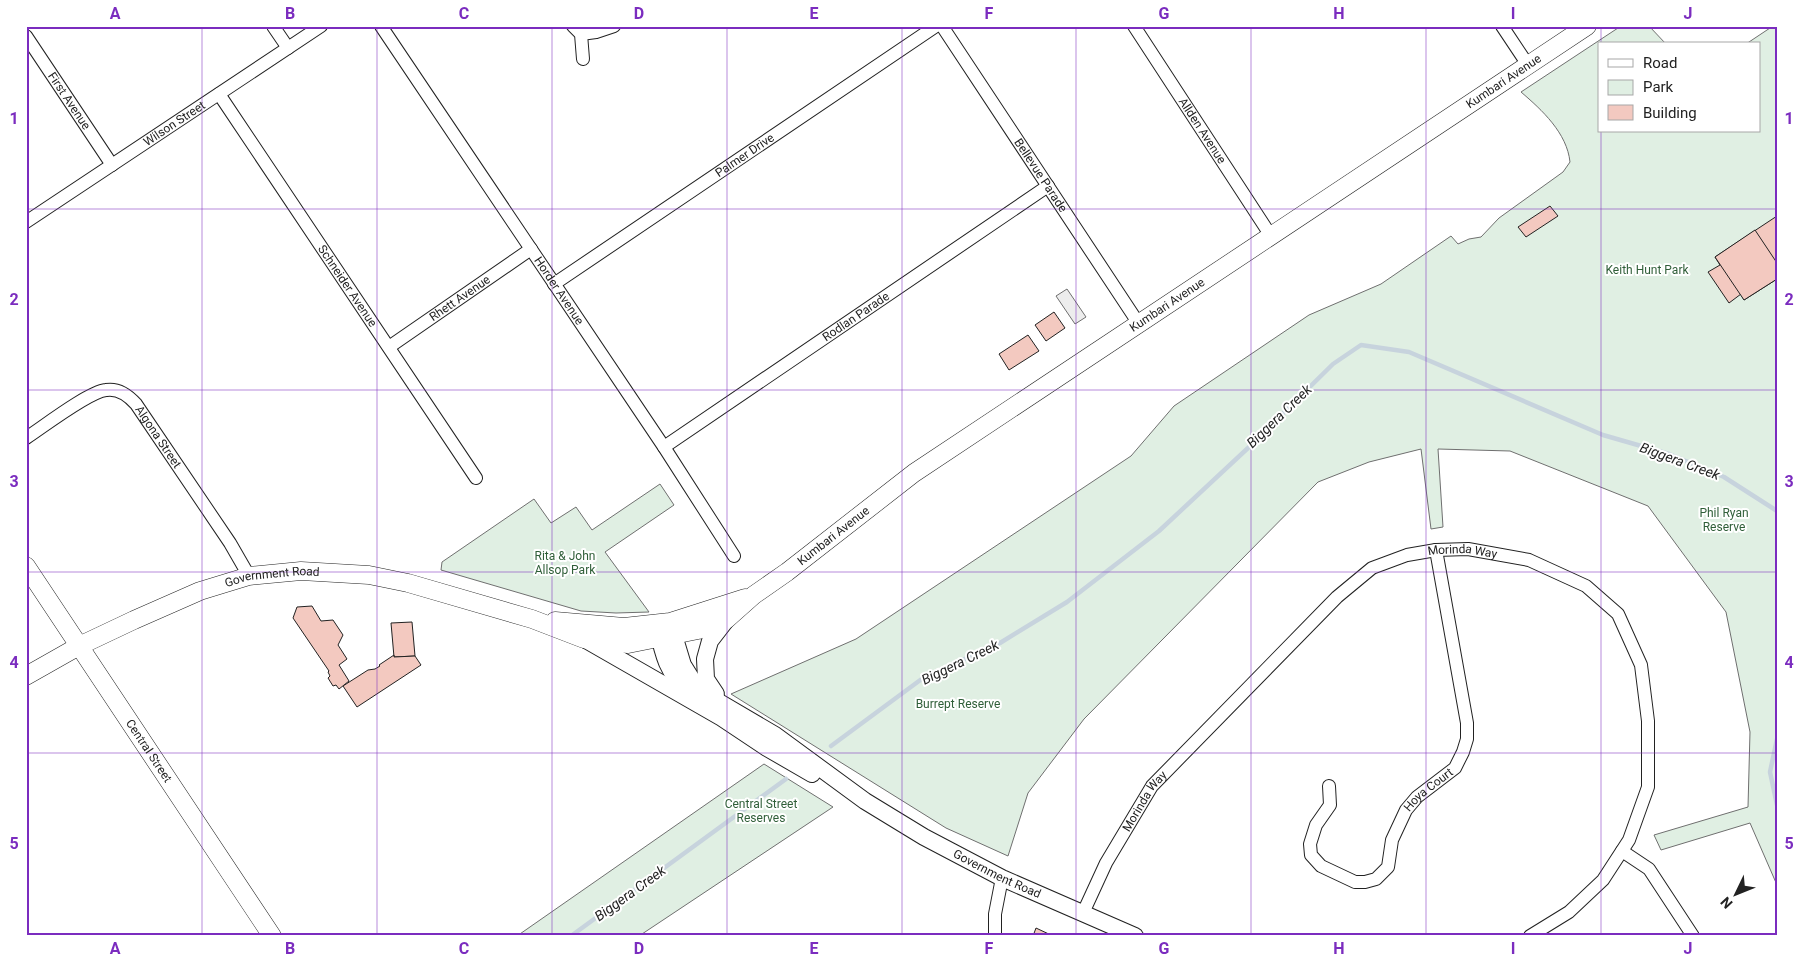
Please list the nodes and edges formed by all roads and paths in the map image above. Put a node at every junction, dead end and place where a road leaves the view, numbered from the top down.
1 (273, 26) edge
2 (321, 26) edge
3 (381, 26) edge
4 (614, 26) edge
5 (936, 26) edge
6 (942, 26) edge
7 (1134, 26) edge
8 (1502, 26) edge
9 (1587, 26) edge
10 (577, 30) edge
11 (26, 36) edge
12 (288, 48) junction
13 (583, 60) dead end
14 (1528, 65) junction
15 (218, 94) junction
16 (112, 165) junction
17 (1048, 186) junction
18 (26, 222) edge
19 (1271, 236) junction
20 (532, 249) junction
21 (554, 284) junction
22 (1139, 324) junction
23 (389, 347) junction
24 (26, 438) edge
25 (664, 447) junction
26 (476, 478) dead end
27 (1436, 550) junction
28 (734, 556) dead end
29 (26, 566) edge
30 (249, 576) junction
31 (754, 595) junction
32 (532, 619) junction
33 (727, 619) junction
34 (665, 630) junction
35 (584, 639) junction
36 (79, 646) junction
37 (26, 676) edge
38 (726, 713) junction
39 (1329, 786) dead end
40 (1622, 851) junction
41 (1002, 878) junction
42 (1084, 913) junction
43 (272, 936) edge
44 (995, 936) edge
45 (1135, 936) edge
46 (1530, 936) edge
47 (1693, 936) edge

1 - 12 street
2 - 12 street, Wilson Street
3 - 20 street, Horder Avenue
4 - 10 street
5 - 21 street, Palmer Drive
6 - 17 street, Bellevue Parade
7 - 19 street, Allden Avenue
8 - 14 street
9 - 14 main road, Kumbari Avenue
10 - 13 street
11 - 16 street, First Avenue
12 - 15 street, Wilson Street
14 - 19 main road, Kumbari Avenue
15 - 16 street, Wilson Street
15 - 23 street, Schneider Avenue
16 - 18 street, Wilson Street
17 - 22 street, Bellevue Parade
17 - 25 street, Rodlan Parade
19 - 22 main road, Kumbari Avenue
20 - 21 street, Horder Avenue
20 - 23 street, Rhett Avenue
21 - 25 street, Horder Avenue
22 - 31 main road, Kumbari Avenue
23 - 26 street, Schneider Avenue
24 - 30 street, Algona Street
25 - 28 street, Horder Avenue
27 - 39 street, Hoya Court
27 - 40 street, Morinda Way
27 - 42 street, Morinda Way
29 - 36 main road, Central Street
30 - 32 main road, Government Road
30 - 36 main road, Government Road
31 - 33 main road, Kumbari Avenue
31 - 34 main road, Kumbari Avenue
32 - 34 main road, Government Road
32 - 35 main road, Government Road
33 - 34 main road, Kumbari Avenue
33 - 38 street, Government Road
34 - 35 main road, Government Road
34 - 38 street, Government Road
35 - 38 street, Government Road
36 - 37 main road, Government Road
36 - 43 main road, Central Street
38 - 41 street, Government Road
40 - 46 street, Morinda Way
40 - 47 street
41 - 42 street, Government Road
41 - 44 street
42 - 45 street, Government Road

